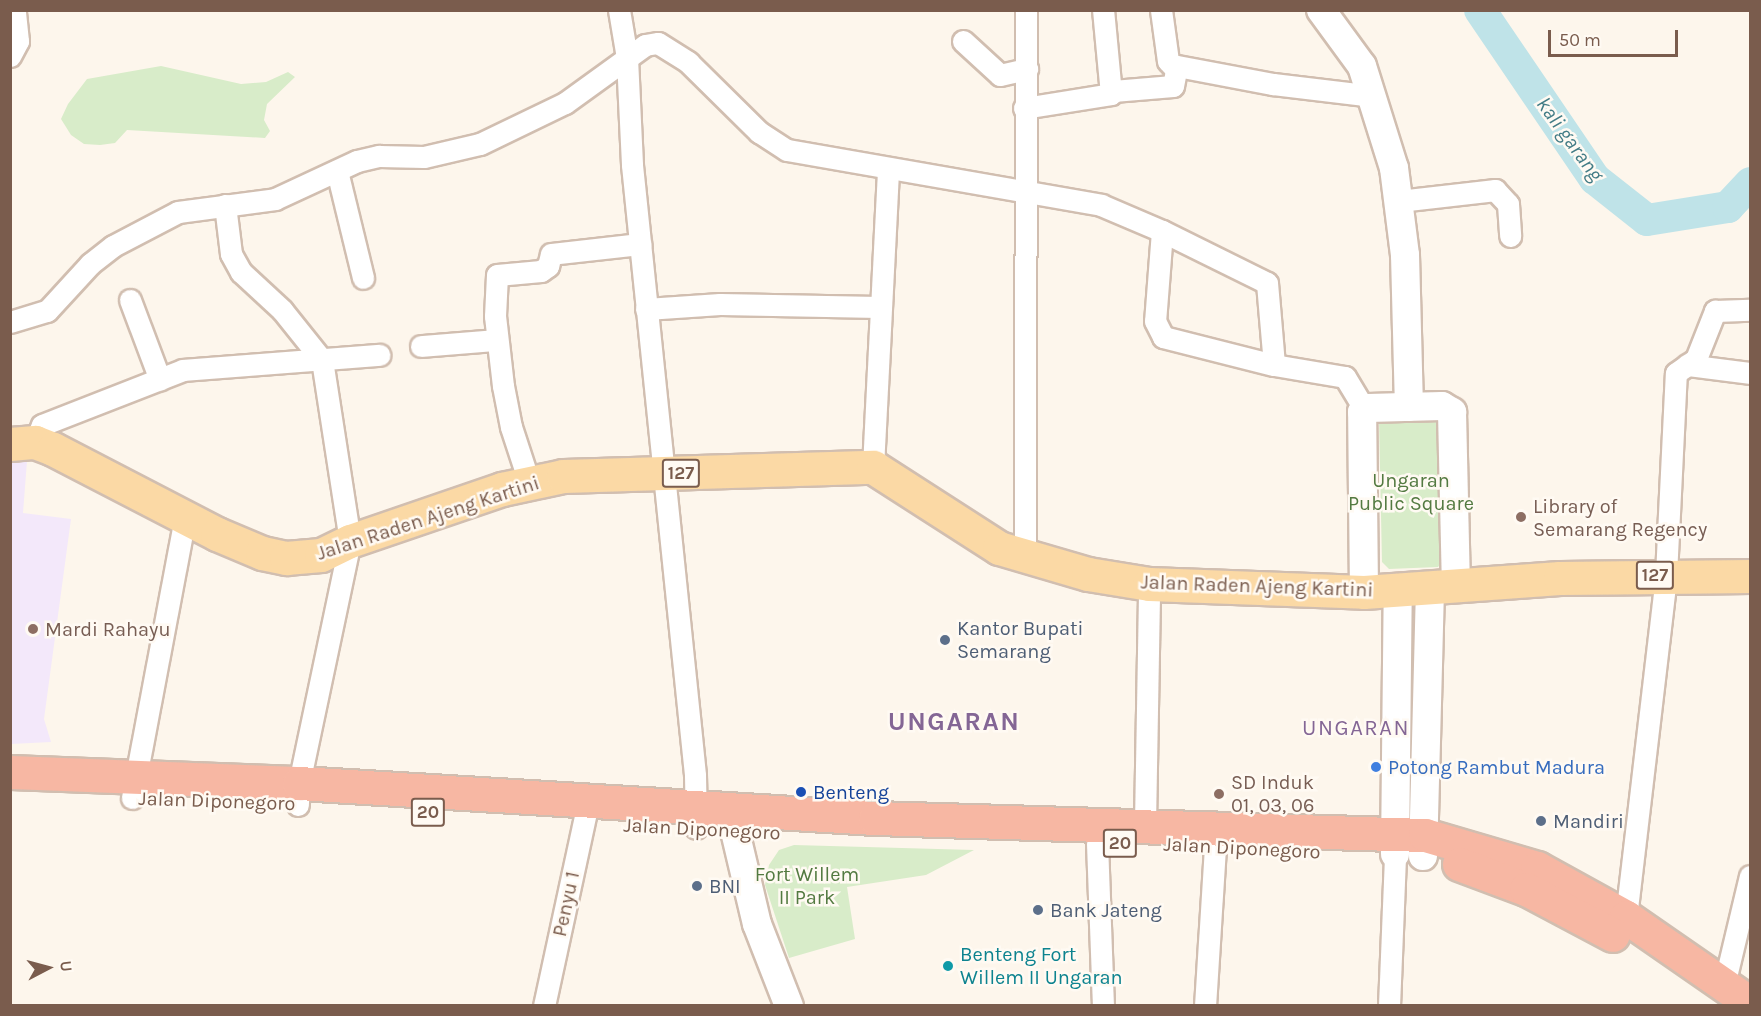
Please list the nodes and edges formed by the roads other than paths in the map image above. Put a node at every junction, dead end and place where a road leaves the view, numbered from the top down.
1 (15, 10) edge
2 (619, 10) edge
3 (1026, 10) edge
4 (1104, 10) edge
5 (1161, 10) edge
6 (1321, 10) edge
7 (963, 41) dead end
8 (10, 56) edge
9 (627, 58) junction
10 (1177, 66) junction
11 (1027, 69) junction
12 (1113, 91) junction
13 (1373, 96) junction
14 (1024, 108) junction
15 (888, 168) junction
16 (337, 171) junction
17 (1027, 193) junction
18 (1399, 201) junction
19 (225, 205) junction
20 (1162, 231) junction
21 (1510, 236) dead end
22 (640, 244) junction
23 (363, 278) dead end
24 (130, 300) dead end
25 (879, 307) junction
26 (646, 309) junction
27 (1750, 310) edge
28 (10, 322) edge
29 (496, 340) junction
30 (421, 346) dead end
31 (379, 355) dead end
32 (322, 360) junction
33 (1274, 365) junction
34 (1688, 365) junction
35 (1750, 374) edge
36 (160, 380) junction
37 (1409, 407) junction
38 (1364, 409) junction
39 (23, 443) edge
40 (873, 467) junction
41 (666, 473) junction
42 (529, 482) junction
43 (185, 518) junction
44 (350, 541) junction
45 (1025, 558) junction
46 (1666, 575) junction
47 (1750, 576) edge
48 (1149, 584) junction
49 (1443, 586) junction
50 (1398, 589) junction
51 (1364, 592) junction
52 (1428, 718) junction
53 (1397, 719) junction
54 (10, 771) edge
55 (133, 787) junction
56 (10, 793) edge
57 (299, 794) junction
58 (585, 812) junction
59 (697, 818) junction
60 (733, 821) junction
61 (1145, 824) junction
62 (1096, 843) junction
63 (1409, 844) junction
64 (1215, 847) junction
65 (1750, 876) edge
66 (1626, 916) junction
67 (1730, 998) edge
68 (544, 1005) edge
69 (789, 1005) edge
70 (1103, 1005) edge
71 (1205, 1005) edge
72 (1389, 1005) edge

1 - 8 street
2 - 9 street
3 - 11 street
4 - 12 street
5 - 10 street
6 - 13 street
7 - 11 street
9 - 15 street
9 - 16 street
9 - 22 street
10 - 12 street
10 - 13 street
11 - 14 street
12 - 14 street
13 - 18 street
14 - 17 street
15 - 17 street
15 - 25 street
16 - 19 street
16 - 23 street
17 - 20 street
17 - 45 street
18 - 21 street
18 - 37 street
19 - 28 street
19 - 32 street
20 - 33 street
20 - 33 street
22 - 26 street
22 - 29 street
24 - 36 street
25 - 26 street
25 - 40 street
26 - 41 street
27 - 34 street
29 - 30 street
29 - 42 street
31 - 32 street
32 - 36 street
32 - 44 street
33 - 38 street
34 - 35 street
34 - 46 street
36 - 39 street
37 - 38 street
37 - 49 street
38 - 51 street
39 - 43 main road, Jalan Raden Ajeng Kartini / 127
40 - 41 main road, Jalan Raden Ajeng Kartini / 127
40 - 45 main road, Jalan Raden Ajeng Kartini / 127
41 - 42 main road, Jalan Raden Ajeng Kartini / 127
41 - 59 street
42 - 44 main road, Jalan Raden Ajeng Kartini / 127
43 - 44 main road, Jalan Raden Ajeng Kartini / 127
43 - 55 street
44 - 57 street
45 - 48 main road, Jalan Raden Ajeng Kartini / 127
46 - 47 main road, 127
46 - 49 main road, 127
46 - 66 street
48 - 51 main road, Jalan Raden Ajeng Kartini / 127
48 - 61 street
49 - 50 main road, Jalan Raden Ajeng Kartini / 127
49 - 52 street
50 - 51 main road, Jalan Raden Ajeng Kartini / 127
50 - 53 street
52 - 53 street
52 - 63 street
53 - 63 street
54 - 55 highway, Jalan Diponegoro / 20
55 - 56 highway, Jalan Diponegoro / 20
55 - 57 highway, Jalan Diponegoro / 20
57 - 58 highway, Jalan Diponegoro / 20
58 - 59 highway, Jalan Diponegoro / 20
58 - 68 street, Penyu 1
59 - 60 highway, Jalan Diponegoro / 20
60 - 61 highway, Jalan Diponegoro / 20
60 - 62 highway, Jalan Diponegoro / 20
60 - 69 street
61 - 63 highway, Jalan Diponegoro / 20
62 - 64 highway, Jalan Diponegoro / 20
62 - 70 street
63 - 64 highway, Jalan Diponegoro / 20
63 - 66 highway, 20
63 - 67 highway, 20
63 - 72 street
64 - 71 street
65 - 67 street
66 - 67 highway, 20

